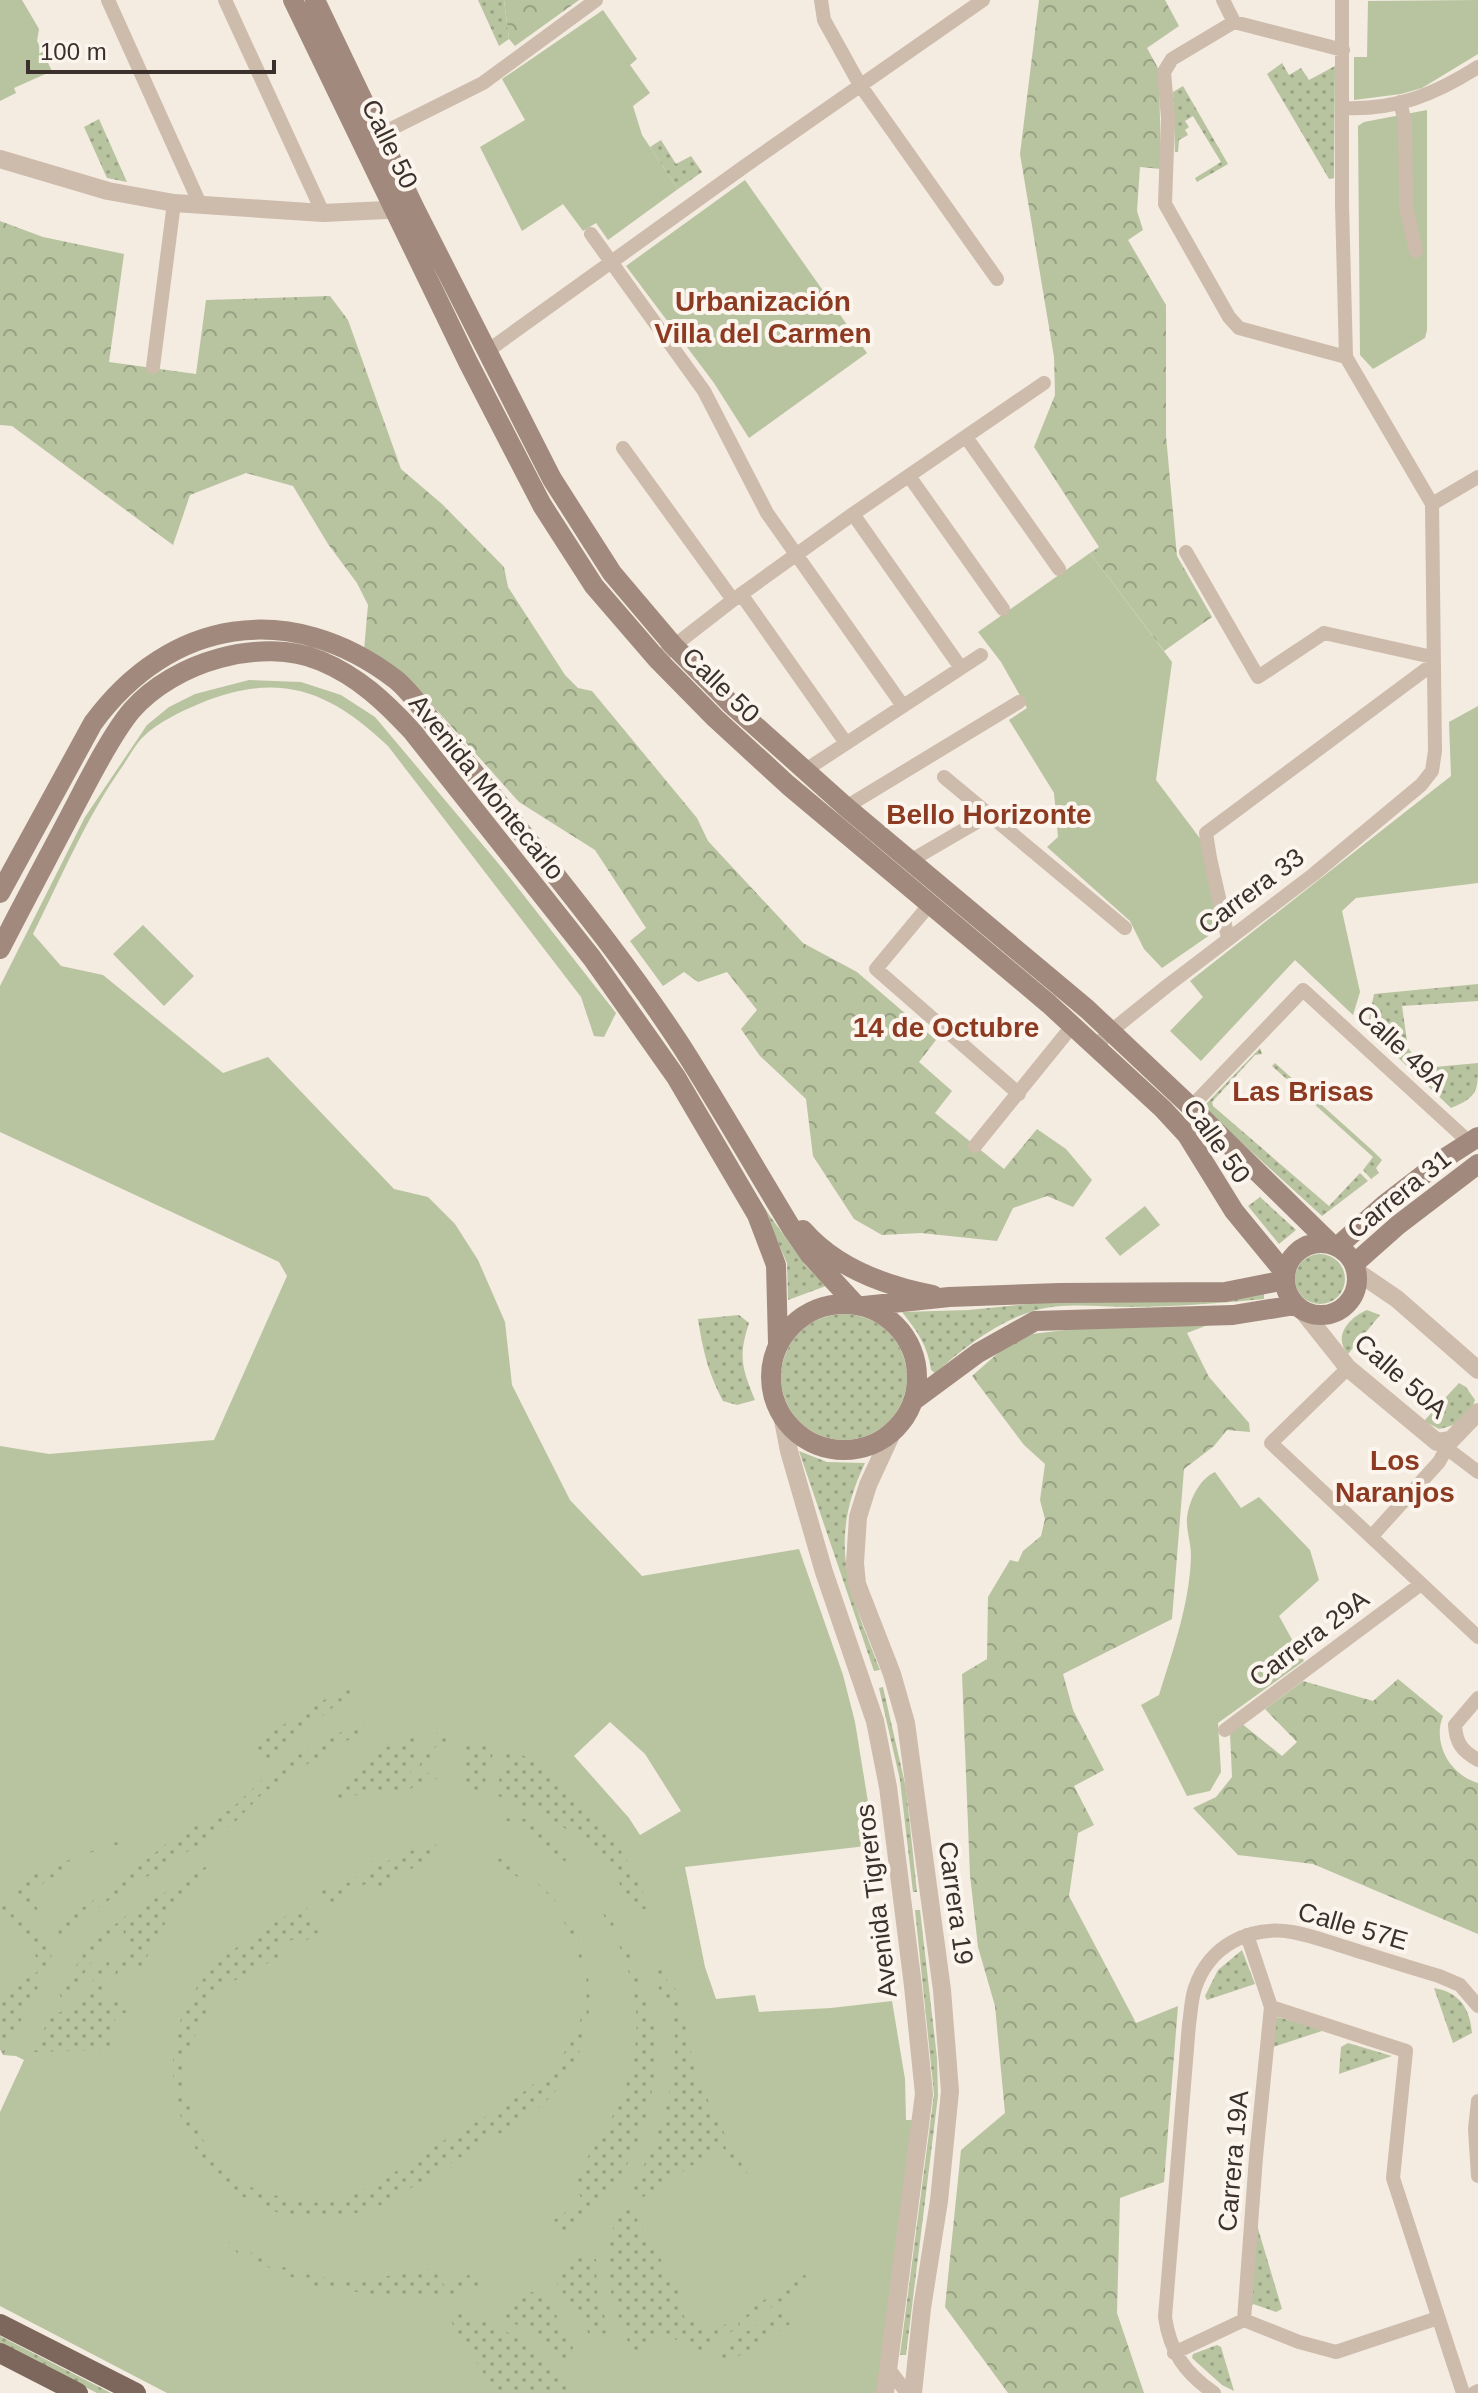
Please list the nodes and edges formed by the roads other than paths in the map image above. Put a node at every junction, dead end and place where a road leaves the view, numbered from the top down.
1 (108, 0) edge
2 (225, 0) edge
3 (293, 0) edge
4 (315, 0) edge
5 (596, 0) edge
6 (821, 0) edge
7 (983, 0) edge
8 (1223, 0) edge
9 (1342, 0) edge
10 (1234, 22) junction
11 (1343, 50) junction
12 (1478, 67) edge
13 (860, 85) junction
14 (1400, 102) junction
15 (1344, 108) junction
16 (379, 135) junction
17 (0, 159) edge
18 (174, 203) junction
19 (200, 204) junction
20 (415, 209) junction
21 (393, 210) junction
22 (323, 213) junction
23 (591, 234) dead end
24 (1416, 251) dead end
25 (612, 261) junction
26 (997, 279) dead end
27 (486, 352) junction
28 (1346, 357) junction
29 (153, 367) dead end
30 (1044, 383) dead end
31 (966, 437) junction
32 (623, 448) dead end
33 (909, 476) junction
34 (1478, 477) edge
35 (1432, 504) junction
36 (853, 514) junction
37 (1186, 552) dead end
38 (798, 554) junction
39 (1059, 569) dead end
40 (737, 597) junction
41 (1003, 609) dead end
42 (665, 652) junction
43 (981, 655) dead end
44 (1432, 660) junction
45 (961, 668) junction
46 (1019, 702) dead end
47 (903, 706) junction
48 (846, 743) junction
49 (804, 771) junction
50 (944, 777) dead end
51 (846, 807) junction
52 (989, 815) junction
53 (910, 861) junction
54 (0, 893) edge
55 (930, 904) junction
56 (1125, 928) dead end
57 (1228, 938) junction
58 (0, 949) edge
59 (1073, 1025) junction
60 (1109, 1044) junction
61 (1019, 1094) junction
62 (1177, 1103) junction
63 (1473, 1140) edge
64 (975, 1146) dead end
65 (750, 1160) junction
66 (1478, 1164) edge
67 (1262, 1246) junction
68 (1334, 1246) junction
69 (1355, 1268) junction
70 (1285, 1276) junction
71 (1258, 1285) junction
72 (949, 1297) junction
73 (860, 1306) junction
74 (1298, 1307) junction
75 (778, 1343) junction
76 (1348, 1368) junction
77 (1478, 1370) edge
78 (913, 1401) junction
79 (1478, 1412) edge
80 (782, 1415) junction
81 (892, 1433) junction
82 (1444, 1443) junction
83 (1478, 1472) edge
84 (1371, 1537) junction
85 (1421, 1584) junction
86 (1478, 1637) edge
87 (1478, 1698) edge
88 (1225, 1730) dead end
89 (1478, 1760) edge
90 (1247, 1935) junction
91 (1478, 2006) edge
92 (1271, 2007) junction
93 (1478, 2101) edge
94 (1478, 2176) edge
95 (1438, 2318) junction
96 (1244, 2320) junction
97 (0, 2324) edge
98 (0, 2353) edge
99 (1174, 2353) junction
100 (888, 2368) junction
101 (78, 2393) edge
102 (136, 2393) edge
103 (885, 2393) edge
104 (907, 2393) edge
105 (913, 2393) edge
106 (1214, 2393) edge
107 (1463, 2393) edge

1 - 19 street
2 - 22 street
3 - 21 main road, Calle 50
4 - 16 main road, Calle 50
5 - 16 street
6 - 13 street
7 - 13 street
8 - 10 street
9 - 11 street
10 - 11 street
10 - 28 street
11 - 15 street
12 - 14 street
13 - 25 street
13 - 26 street
14 - 15 street
14 - 24 street
15 - 28 street
16 - 20 main road, Calle 50
17 - 18 street
18 - 19 street
18 - 29 street
19 - 22 street
20 - 21 street
20 - 27 main road, Calle 50
21 - 22 street
21 - 42 main road, Calle 50
23 - 25 street
25 - 27 street
25 - 38 street
27 - 42 main road, Calle 50
28 - 35 street
30 - 31 street
31 - 33 street
31 - 39 street
32 - 40 street
33 - 36 street
33 - 41 street
34 - 35 street
35 - 44 street
36 - 38 street
36 - 45 street
37 - 44 street
38 - 40 street
38 - 47 street
40 - 42 street
40 - 48 street
42 - 49 main road, Calle 50
42 - 55 main road, Calle 50
43 - 45 street
44 - 57 street, Carrera 33
44 - 57 street
45 - 47 street
46 - 51 street
47 - 48 street
48 - 49 street
49 - 51 main road, Calle 50
50 - 52 street
51 - 53 main road, Calle 50
52 - 53 street
52 - 56 street
53 - 60 main road, Calle 50
54 - 65 main road, Avenida Montecarlo
55 - 59 main road, Calle 50
55 - 61 street
57 - 60 street, Carrera 33
58 - 75 main road, Avenida Montecarlo
59 - 60 main road, Calle 50
59 - 61 street
60 - 62 main road, Calle 50
61 - 64 street
62 - 63 street, Calle 49A
62 - 67 main road, Calle 50
62 - 68 main road, Calle 50
63 - 68 main road
65 - 72 main road
65 - 73 main road, Avenida Montecarlo
66 - 69 main road, Carrera 31
67 - 70 main road, Calle 50
67 - 71 main road
68 - 69 main road
68 - 70 main road
69 - 74 main road
69 - 77 street
70 - 71 main road
70 - 74 main road
71 - 72 main road
72 - 73 main road
73 - 75 main road
73 - 78 main road
74 - 76 street, Calle 50A
74 - 78 main road
75 - 80 main road
76 - 82 street, Calle 50A
76 - 84 street
78 - 81 main road
79 - 82 street
80 - 81 main road
80 - 100 street, Avenida Tigreros
81 - 105 street, Carrera 19
82 - 83 street, Calle 50A
82 - 84 street
84 - 85 street
85 - 86 street
85 - 88 street, Carrera 29A
87 - 89 street
90 - 91 street, Calle 57E
90 - 92 street
90 - 99 street, Calle 57E
92 - 95 street
92 - 96 street, Carrera 19A
93 - 94 street
95 - 96 street
95 - 107 street
96 - 99 street
97 - 102 main road
98 - 101 main road
99 - 106 street
100 - 103 street, Avenida Tigreros
100 - 104 street

